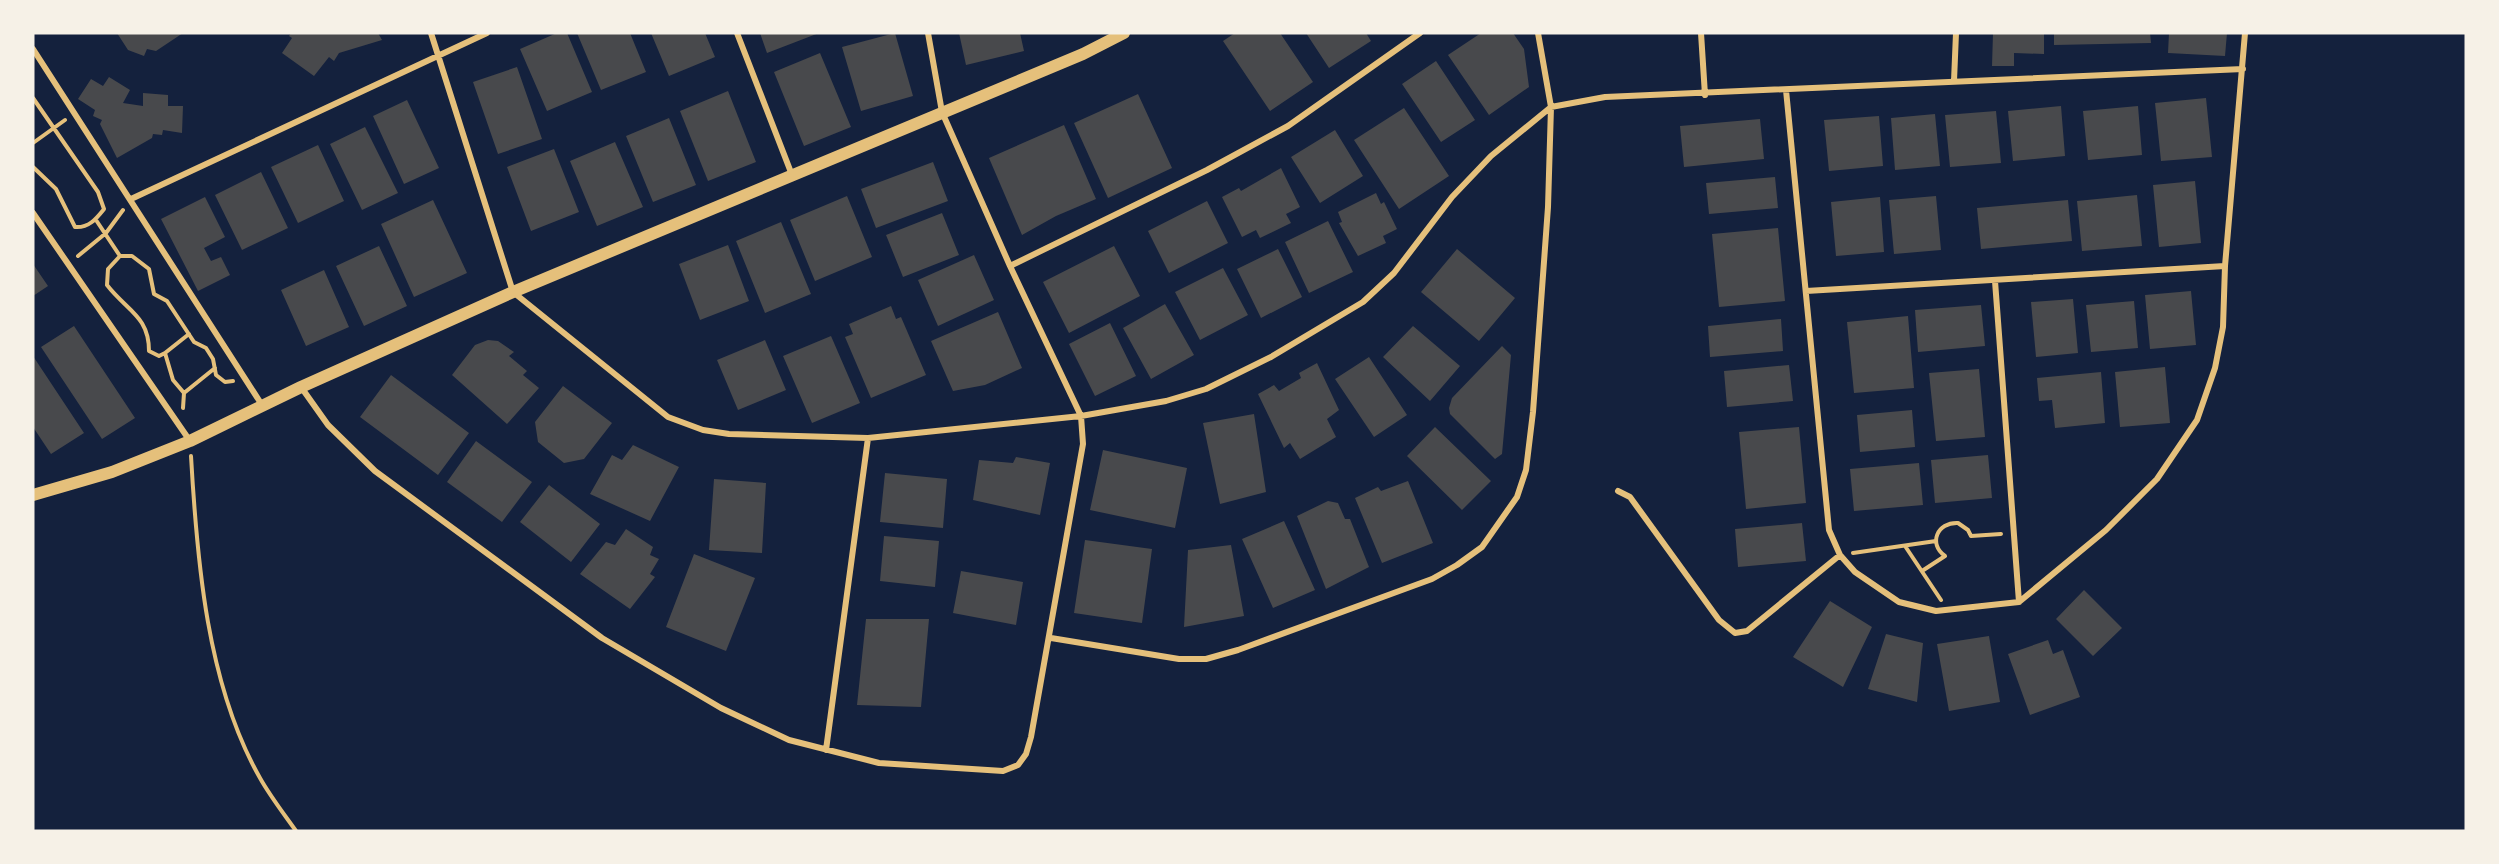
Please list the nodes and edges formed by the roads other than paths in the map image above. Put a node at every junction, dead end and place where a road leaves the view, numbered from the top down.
1 (431, 33) edge
2 (487, 33) edge
3 (737, 33) edge
4 (928, 33) edge
5 (1124, 33) edge
6 (1420, 33) edge
7 (1538, 33) edge
8 (1701, 33) edge
9 (1956, 33) edge
10 (2245, 33) edge
11 (33, 49) edge
12 (438, 54) junction
13 (2243, 69) junction
14 (1954, 81) junction
15 (1786, 90) junction
16 (1705, 95) junction
17 (1551, 107) junction
18 (942, 112) junction
19 (792, 175) junction
20 (131, 200) junction
21 (33, 213) edge
22 (1010, 266) junction
23 (2225, 266) junction
24 (1995, 281) junction
25 (1806, 291) junction
26 (513, 292) junction
27 (302, 387) junction
28 (262, 405) junction
29 (1081, 416) junction
30 (868, 438) junction
31 (190, 441) junction
32 (1618, 490) dead end
33 (33, 495) edge
34 (1840, 555) junction
35 (2019, 602) junction
36 (1051, 638) junction
37 (826, 750) junction

1 - 12 street
2 - 12 street
3 - 19 street
4 - 18 street
5 - 18 main road
6 - 22 street
7 - 17 street
8 - 16 street
9 - 14 street
10 - 13 street
11 - 20 street
12 - 20 street
12 - 26 street
13 - 14 street
13 - 23 street
14 - 15 street
15 - 16 street
15 - 25 street
16 - 17 street
17 - 29 street
17 - 36 street
18 - 19 main road
18 - 22 street
19 - 26 main road
20 - 28 street
21 - 31 street
22 - 29 street
23 - 24 street
23 - 35 street
24 - 25 street
24 - 35 street
25 - 34 street
26 - 27 main road
26 - 30 street
27 - 28 main road
27 - 37 street
28 - 31 main road
29 - 30 street
29 - 36 street
30 - 37 street
31 - 33 main road
32 - 34 street
34 - 35 street
36 - 37 street

